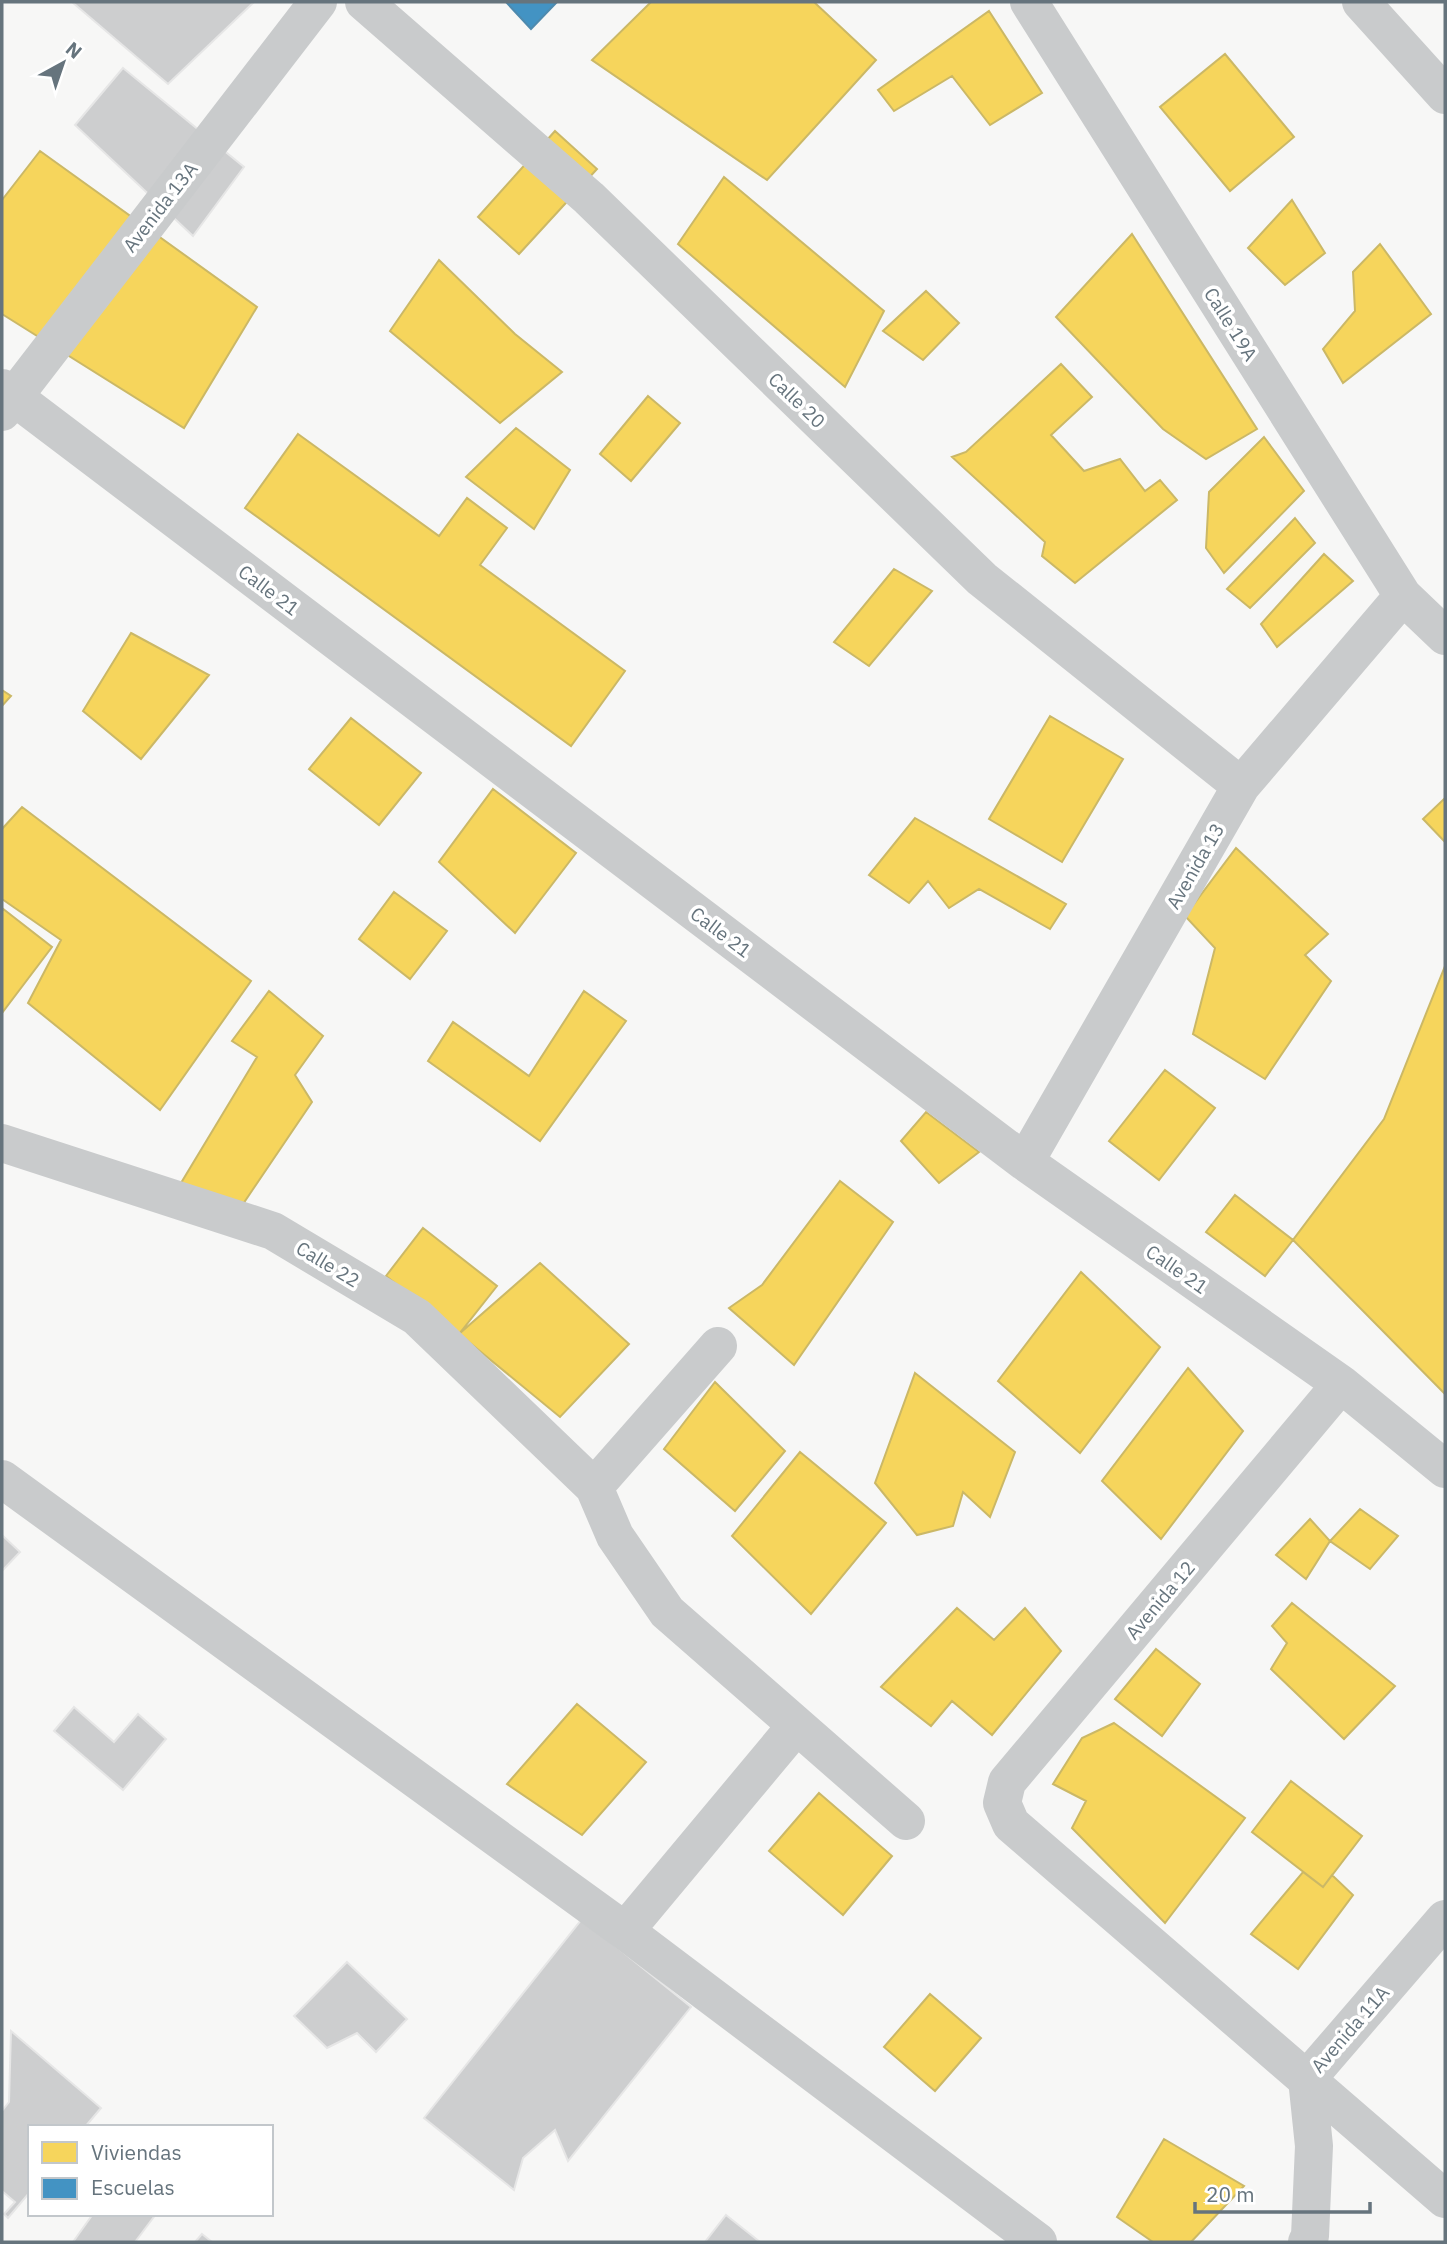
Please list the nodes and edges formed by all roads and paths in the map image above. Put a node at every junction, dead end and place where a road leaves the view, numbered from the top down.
1 (318, 2) edge
2 (364, 2) edge
3 (1029, 2) edge
4 (1361, 2) edge
5 (1445, 95) edge
6 (6, 399) edge
7 (1402, 596) junction
8 (1445, 636) edge
9 (1241, 786) junction
10 (2, 1143) edge
11 (1025, 1162) junction
12 (718, 1346) dead end
13 (1341, 1384) junction
14 (1445, 1469) edge
15 (2, 1479) edge
16 (594, 1487) junction
17 (796, 1726) junction
18 (906, 1821) dead end
19 (1445, 1919) edge
20 (625, 1931) junction
21 (1307, 2079) junction
22 (1445, 2199) edge
23 (1038, 2242) edge
24 (1307, 2242) edge

1 - 6 street, Avenida 13A
2 - 9 street, Calle 20
3 - 7 street, Calle 19A
4 - 5 street
6 - 11 street, Calle 21
7 - 8 street, Calle 19A
7 - 9 street, Avenida 13
9 - 11 street, Avenida 13
10 - 16 street, Calle 22
11 - 13 street, Calle 21
12 - 16 street
13 - 14 street, Calle 21
13 - 21 street, Avenida 12
15 - 20 street
16 - 17 street
17 - 18 street
17 - 20 street
19 - 21 street, Avenida 11A
20 - 23 street
21 - 22 street
21 - 24 street, Avenida 11A

